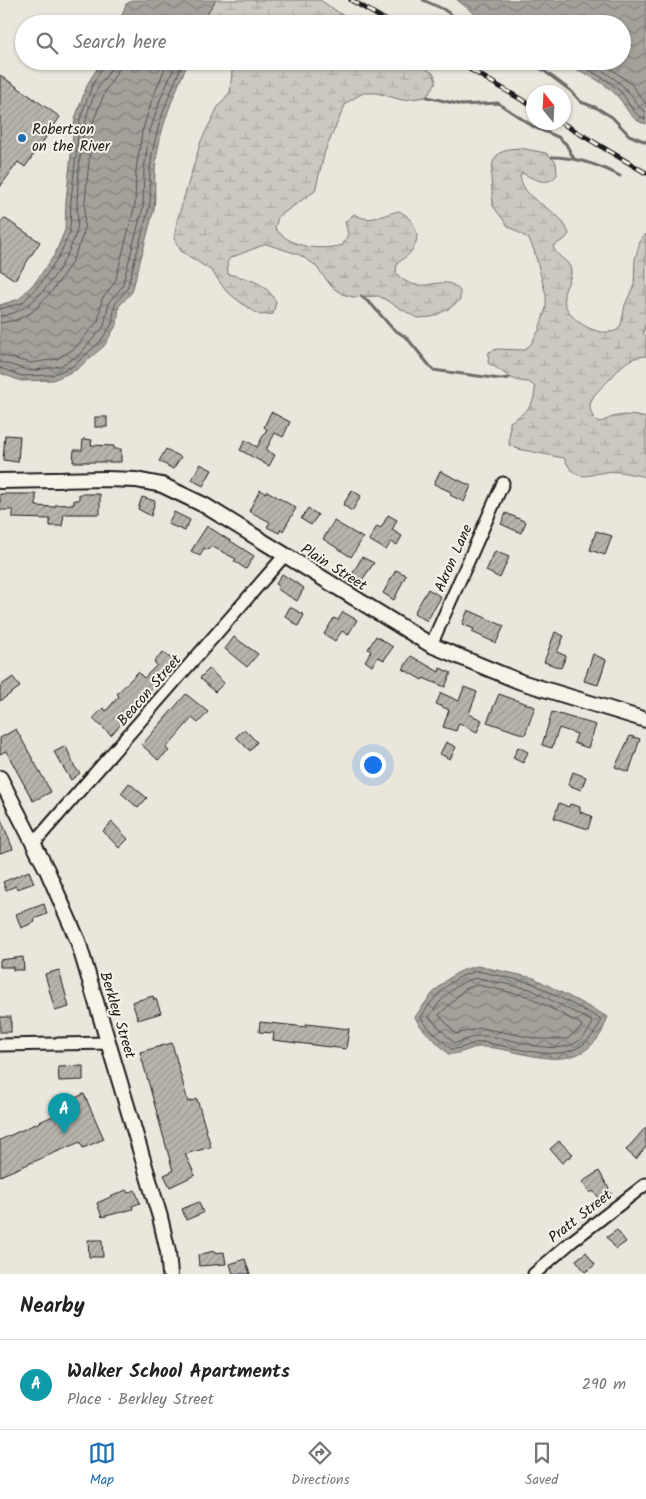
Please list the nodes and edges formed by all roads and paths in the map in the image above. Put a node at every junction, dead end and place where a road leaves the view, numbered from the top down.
1 (0, 481) edge
2 (503, 483) dead end
3 (285, 555) junction
4 (431, 645) junction
5 (646, 720) edge
6 (0, 778) edge
7 (34, 843) junction
8 (110, 1043) junction
9 (0, 1045) edge
10 (646, 1184) edge
11 (170, 1274) edge
12 (534, 1274) edge

1 - 3 main road, Plain Street
2 - 4 street, Akron Lane
3 - 4 main road, Plain Street
3 - 7 street, Beacon Street
4 - 5 main road, Plain Street
6 - 7 main road, Berkley Street
7 - 8 main road, Berkley Street
8 - 9 street
8 - 11 main road, Berkley Street
10 - 12 street, Pratt Street

